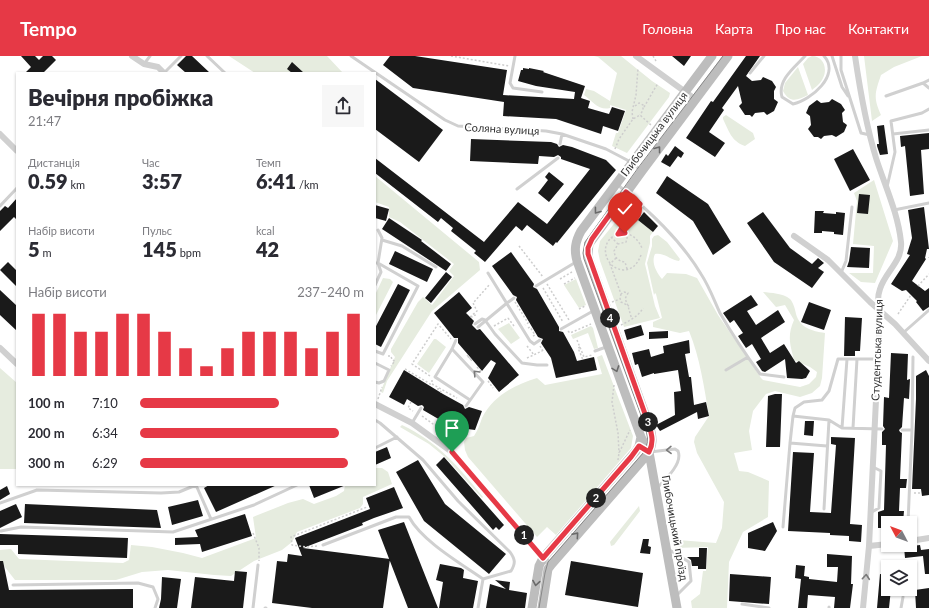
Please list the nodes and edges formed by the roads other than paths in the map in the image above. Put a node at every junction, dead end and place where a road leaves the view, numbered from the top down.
1 (132, 56) edge
2 (150, 56) edge
3 (181, 56) edge
4 (207, 56) edge
5 (351, 56) edge
6 (515, 56) edge
7 (636, 56) edge
8 (712, 56) edge
9 (728, 56) edge
10 (764, 56) edge
11 (805, 56) edge
12 (824, 56) edge
13 (832, 56) edge
14 (841, 56) edge
15 (855, 56) edge
16 (144, 64) junction
17 (156, 70) edge
18 (165, 72) edge
19 (224, 72) edge
20 (374, 72) edge
21 (376, 73) edge
22 (750, 73) dead end
23 (929, 80) edge
24 (923, 84) junction
25 (929, 88) edge
26 (542, 92) dead end
27 (685, 92) junction
28 (886, 96) dead end
29 (695, 100) junction
30 (851, 101) junction
31 (929, 109) edge
32 (929, 130) edge
33 (562, 134) junction
34 (893, 134) junction
35 (870, 135) junction
36 (2, 138) edge
37 (560, 144) dead end
38 (16, 150) edge
39 (558, 158) dead end
40 (632, 164) junction
41 (642, 171) junction
42 (617, 184) junction
43 (16, 189) edge
44 (517, 189) dead end
45 (887, 189) junction
46 (626, 192) junction
47 (929, 203) edge
48 (0, 206) edge
49 (852, 207) dead end
50 (894, 210) junction
51 (378, 230) dead end
52 (794, 236) dead end
53 (382, 240) junction
54 (577, 261) junction
55 (376, 263) edge
56 (436, 267) dead end
57 (488, 273) dead end
58 (841, 273) junction
59 (376, 283) edge
60 (536, 286) dead end
61 (514, 299) road end
62 (507, 303) junction
63 (591, 308) junction
64 (879, 310) junction
65 (929, 310) edge
66 (486, 320) junction
67 (475, 324) dead end
68 (478, 327) dead end
69 (561, 329) dead end
70 (903, 333) junction
71 (454, 340) road end
72 (539, 341) road end
73 (608, 346) junction
74 (0, 348) edge
75 (452, 349) junction
76 (376, 351) edge
77 (594, 353) road end
78 (748, 357) junction
79 (913, 357) dead end
80 (847, 359) junction
81 (857, 359) junction
82 (878, 359) junction
83 (929, 361) edge
84 (16, 363) edge
85 (376, 363) edge
86 (547, 365) dead end
87 (726, 370) dead end
88 (784, 376) dead end
89 (376, 382) edge
90 (470, 400) junction
91 (376, 402) edge
92 (466, 406) dead end
93 (421, 408) dead end
94 (793, 416) junction
95 (829, 420) junction
96 (376, 421) edge
97 (412, 423) junction
98 (457, 428) dead end
99 (842, 428) junction
100 (853, 428) junction
101 (874, 429) junction
102 (882, 429) dead end
103 (902, 430) dead end
104 (912, 430) junction
105 (641, 436) junction
106 (397, 437) junction
107 (790, 443) junction
108 (639, 446) junction
109 (827, 446) junction
110 (376, 448) edge
111 (452, 452) junction
112 (649, 452) junction
113 (872, 466) junction
114 (194, 486) edge
115 (196, 486) edge
116 (295, 486) edge
117 (655, 490) junction
118 (0, 503) edge
119 (824, 509) dead end
120 (870, 513) junction
121 (908, 516) edge
122 (211, 519) junction
123 (784, 528) dead end
124 (1, 531) dead end
125 (929, 538) edge
126 (917, 539) edge
127 (323, 545) road end
128 (881, 545) edge
129 (868, 546) junction
130 (665, 547) junction
131 (547, 561) junction
132 (258, 565) road end
133 (483, 579) junction
134 (13, 585) dead end
135 (675, 597) junction
136 (903, 597) dead end
137 (742, 604) dead end
138 (155, 608) edge
139 (253, 608) edge
140 (478, 608) edge
141 (532, 608) edge
142 (542, 608) edge
143 (677, 608) edge
144 (769, 608) edge
145 (863, 608) edge
146 (901, 608) edge

1 - 16 street
2 - 16 lane
3 - 18 lane
4 - 19 lane
5 - 20 lane, Соляна вулиця
6 - 26 lane
7 - 27 street
8 - 27 main road, Глибочицька вулиця
9 - 29 main road, Глибочицька вулиця
10 - 22 lane
11 - 12 lane
13 - 30 lane
14 - 30 lane
15 - 35 street, Студентська вулиця
16 - 17 street
21 - 33 lane, Соляна вулиця
23 - 24 lane
24 - 25 lane
24 - 28 lane
27 - 29 street
27 - 40 main road, Глибочицька вулиця
41 -> 29 main road, Глибочицька вулиця
30 - 35 lane
31 - 34 lane
32 - 34 lane
33 - 37 lane
33 - 40 lane, Соляна вулиця
34 - 45 lane
35 - 45 street, Студентська вулиця
36 - 38 street
39 - 44 lane
40 - 41 lane, Соляна вулиця
40 - 42 main road, Глибочицька вулиця
41 - 46 main road, Глибочицька вулиця
42 - 46 lane
42 -> 54 main road, Глибочицька вулиця
43 - 48 lane
45 - 50 street, Студентська вулиця
46 - 78 lane
46 - 112 main road, Глибочицька вулиця
47 - 50 lane
49 - 58 lane
50 - 64 street, Студентська вулиця
51 - 53 lane
52 - 58 street
53 - 55 lane
53 - 56 lane
54 - 60 lane
54 - 63 main road, Глибочицька вулиця
55 - 59 lane
55 - 76 lane
57 - 62 lane
58 - 64 street
61 - 62 lane
62 - 66 lane
62 - 72 lane
63 - 69 lane
63 - 73 main road, Глибочицька вулиця
64 - 70 street
64 - 82 street, Студентська вулиця
65 - 70 lane
66 - 67 lane
66 - 68 lane
66 - 86 lane
70 - 83 street
71 - 75 lane
73 - 77 lane
73 -> 105 main road, Глибочицька вулиця
74 - 84 street
90 -> 75 lane
75 - 90 lane
78 - 87 lane
78 - 88 lane
79 - 104 lane
80 - 81 lane
80 - 94 lane
80 - 99 lane
81 - 82 lane
81 - 100 lane
82 - 101 street, Студентська вулиця
85 - 89 lane
90 - 92 lane
91 - 97 street
93 - 97 lane
94 - 95 lane
94 - 107 lane
95 - 99 lane
95 - 109 lane
96 - 106 lane
97 - 111 street
98 - 111 lane
99 - 100 lane
100 - 101 lane
101 - 102 lane
101 - 113 street, Студентська вулиця
103 - 104 lane
104 - 121 lane
105 - 108 main road
105 - 112 main road, Глибочицька вулиця
106 - 110 lane
106 - 133 lane
107 - 109 lane
107 - 123 lane
108 - 112 main road
108 - 131 main road
109 - 119 lane
111 - 131 street
112 - 117 main road, Глибочицький проїзд
117 -> 112 lane
131 -> 112 main road
113 - 120 street, Студентська вулиця
113 - 120 lane
114 - 118 lane
115 - 122 lane
116 - 122 lane
117 - 130 main road, Глибочицький проїзд
120 - 129 street, Студентська вулиця
122 - 124 lane
125 - 126 street
127 - 133 lane
128 - 129 street
145 -> 129 street, Студентська вулиця
130 - 135 main road, Глибочицький проїзд
130 - 135 lane
131 -> 141 main road
131 - 142 main road
132 - 139 lane
133 - 140 lane
134 - 138 lane
135 - 143 main road, Глибочицький проїзд
136 - 146 lane
137 - 144 lane

